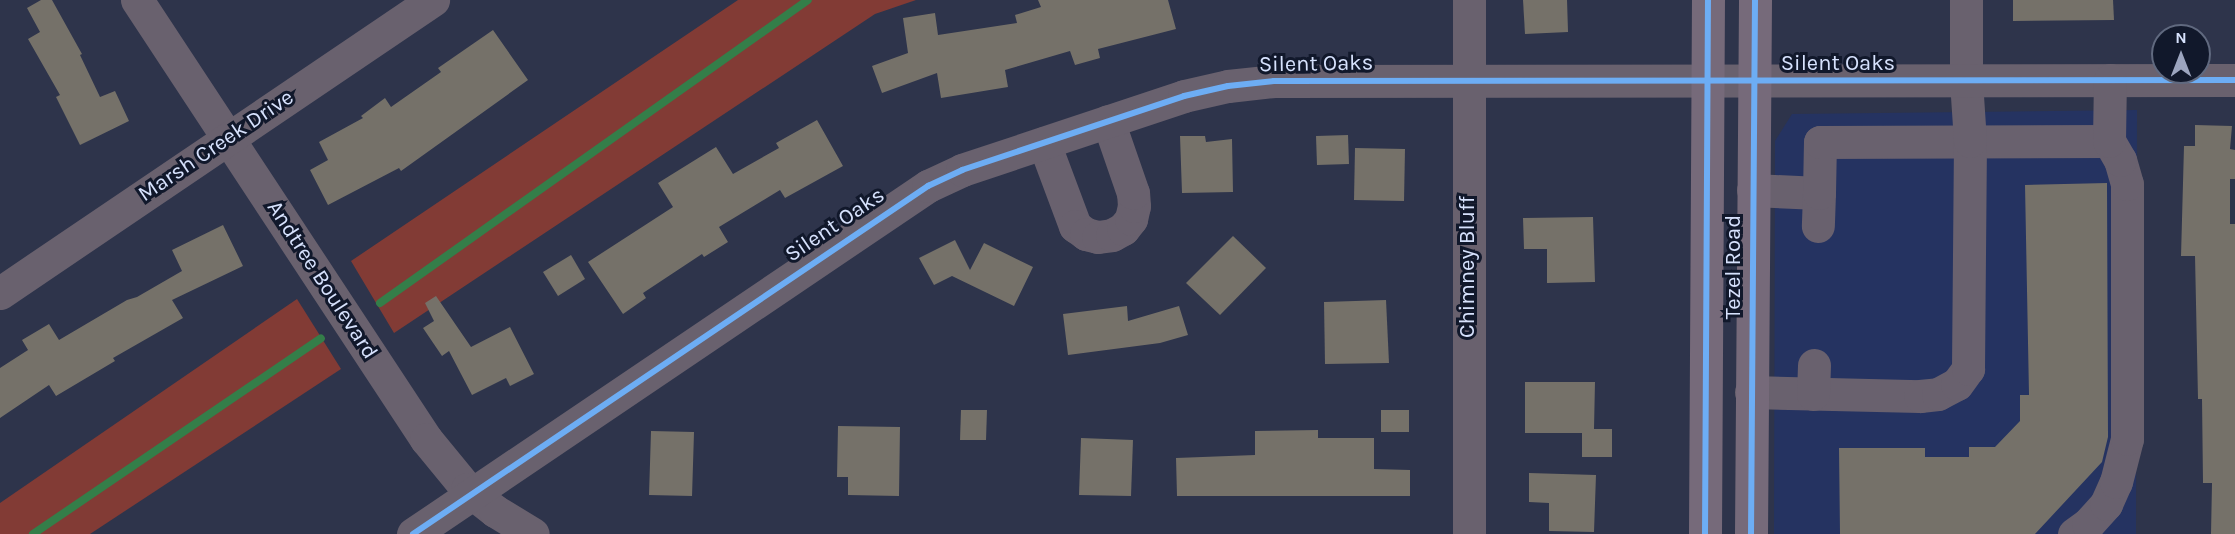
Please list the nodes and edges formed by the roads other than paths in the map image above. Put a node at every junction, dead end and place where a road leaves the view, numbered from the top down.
1 (136, 0) edge
2 (433, 0) edge
3 (1469, 0) edge
4 (1708, 0) edge
5 (1755, 0) edge
6 (1966, 0) edge
7 (2110, 80) junction
8 (2235, 80) edge
9 (1468, 81) junction
10 (1966, 81) junction
11 (1708, 82) junction
12 (1754, 82) junction
13 (1108, 121) junction
14 (229, 138) junction
15 (1970, 141) junction
16 (2109, 141) junction
17 (1044, 143) junction
18 (1753, 190) junction
19 (1819, 193) junction
20 (1818, 226) dead end
21 (0, 293) edge
22 (1751, 392) junction
23 (473, 493) junction
24 (413, 534) edge
25 (533, 534) edge
26 (1469, 534) edge
27 (1705, 534) edge
28 (1751, 534) edge
29 (2074, 534) edge

1 - 14 street, Andtree Boulevard
2 - 14 street, Marsh Creek Drive
3 - 9 street, Chimney Bluff
4 - 11 main road, Tezel Road
5 - 12 main road, Tezel Road
6 - 10 street
7 - 8 street, Silent Oaks
7 - 10 street, Silent Oaks
7 - 16 street
9 - 11 street, Silent Oaks
9 - 13 street, Silent Oaks
9 - 26 street, Chimney Bluff
10 - 12 street, Silent Oaks
10 - 15 street
11 - 12 street, Silent Oaks
11 - 27 main road, Tezel Road
12 - 18 main road, Tezel Road
13 - 17 street, Silent Oaks
13 - 17 street
14 - 21 street, Marsh Creek Drive
14 - 23 street, Andtree Boulevard
15 - 16 street
15 - 19 street
15 - 22 street
16 - 29 street
17 - 23 street, Silent Oaks
18 - 19 street
18 - 22 main road, Tezel Road
19 - 20 street
22 - 28 main road, Tezel Road
23 - 24 street, Silent Oaks
23 - 25 street, Andtree Boulevard

